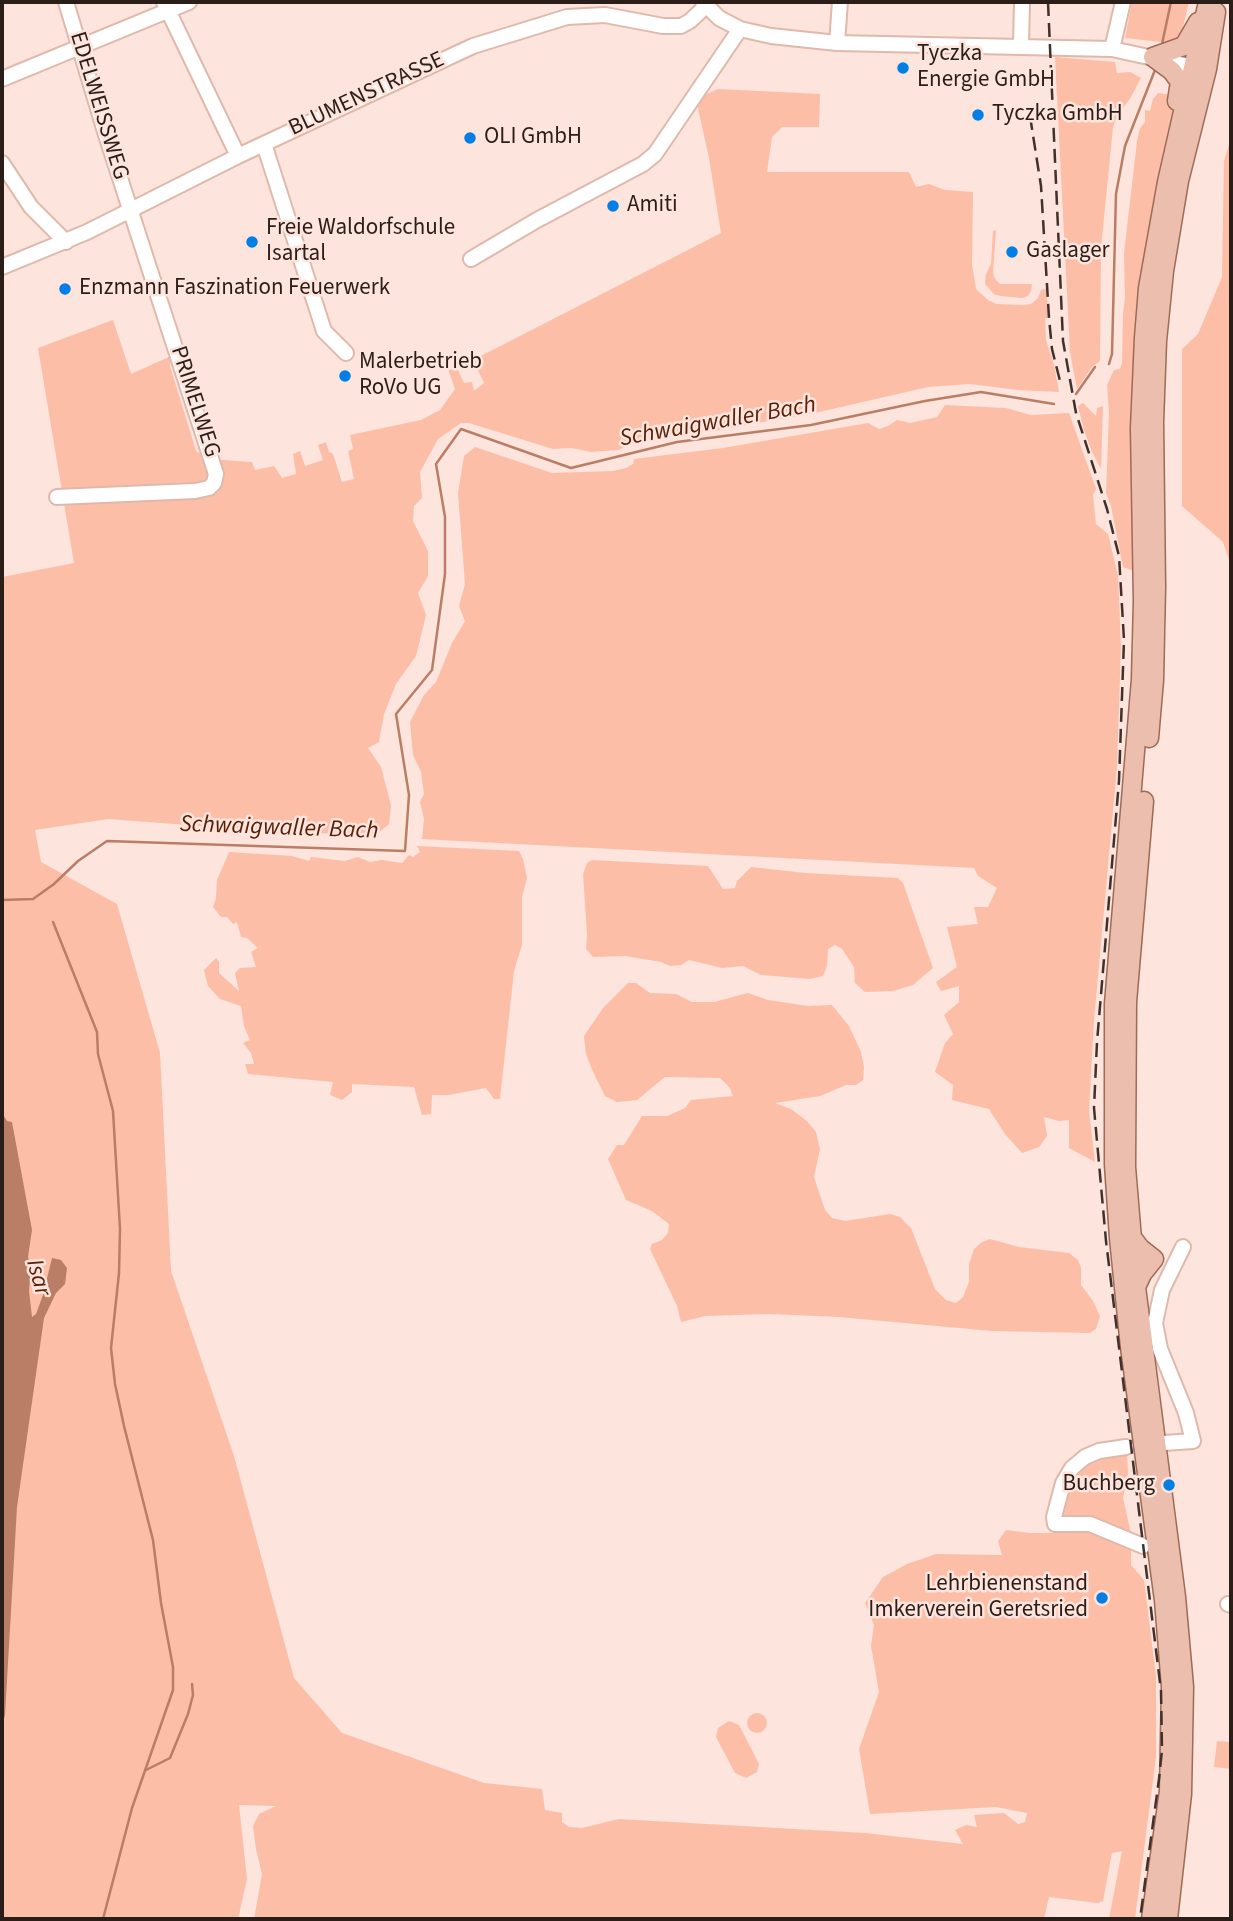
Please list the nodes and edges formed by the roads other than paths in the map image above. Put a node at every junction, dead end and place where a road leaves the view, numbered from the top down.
1 (66, 2) edge
2 (189, 2) edge
3 (839, 2) edge
4 (1022, 2) edge
5 (1123, 2) edge
6 (702, 3) edge
7 (1210, 3) edge
8 (167, 6) edge
9 (740, 29) junction
10 (837, 43) junction
11 (1021, 45) junction
12 (79, 49) junction
13 (1112, 49) junction
14 (1153, 57) junction
15 (1200, 68) junction
16 (2, 79) edge
17 (1177, 137) junction
18 (264, 144) junction
19 (238, 156) junction
20 (2, 163) edge
21 (132, 210) junction
22 (66, 242) junction
23 (471, 259) dead end
24 (2, 267) edge
25 (346, 354) dead end
26 (57, 497) dead end
27 (1131, 1236) junction
28 (1183, 1247) dead end
29 (1154, 1259) junction
30 (1173, 1263) junction
31 (1136, 1287) junction
32 (1164, 1443) dead end
33 (1126, 1447) dead end
34 (1155, 1531) junction
35 (1143, 1546) junction
36 (1160, 1566) junction
37 (1151, 1919) edge
38 (1168, 1919) edge

1 - 12 street, EDELWEISSWEG
2 - 8 street
3 - 10 street
4 - 11 street
5 - 13 street
6 - 9 street, BLUMENSTRASSE
6 - 18 street, BLUMENSTRASSE
7 - 14 main road
7 - 15 main road
8 - 12 street
8 - 19 street
9 - 10 street, BLUMENSTRASSE
9 - 23 street
10 - 11 street, BLUMENSTRASSE
11 - 13 street, BLUMENSTRASSE
12 - 16 street
12 - 21 street, EDELWEISSWEG
13 - 14 street, BLUMENSTRASSE
14 - 15 street, BLUMENSTRASSE
14 - 17 main road
15 - 17 main road
15 - 27 main road
17 - 34 main road
18 - 19 street, BLUMENSTRASSE
18 - 25 street
19 - 21 street, BLUMENSTRASSE
20 - 22 street
21 - 22 street, BLUMENSTRASSE
21 - 26 street, PRIMELWEG
22 - 24 street, BLUMENSTRASSE
27 - 29 main road
27 - 31 main road
28 - 30 street
29 - 30 street
29 - 31 main road
30 - 32 street
31 - 38 main road
33 - 35 street
34 - 35 main road
34 - 36 main road
35 - 36 main road
36 - 37 main road

